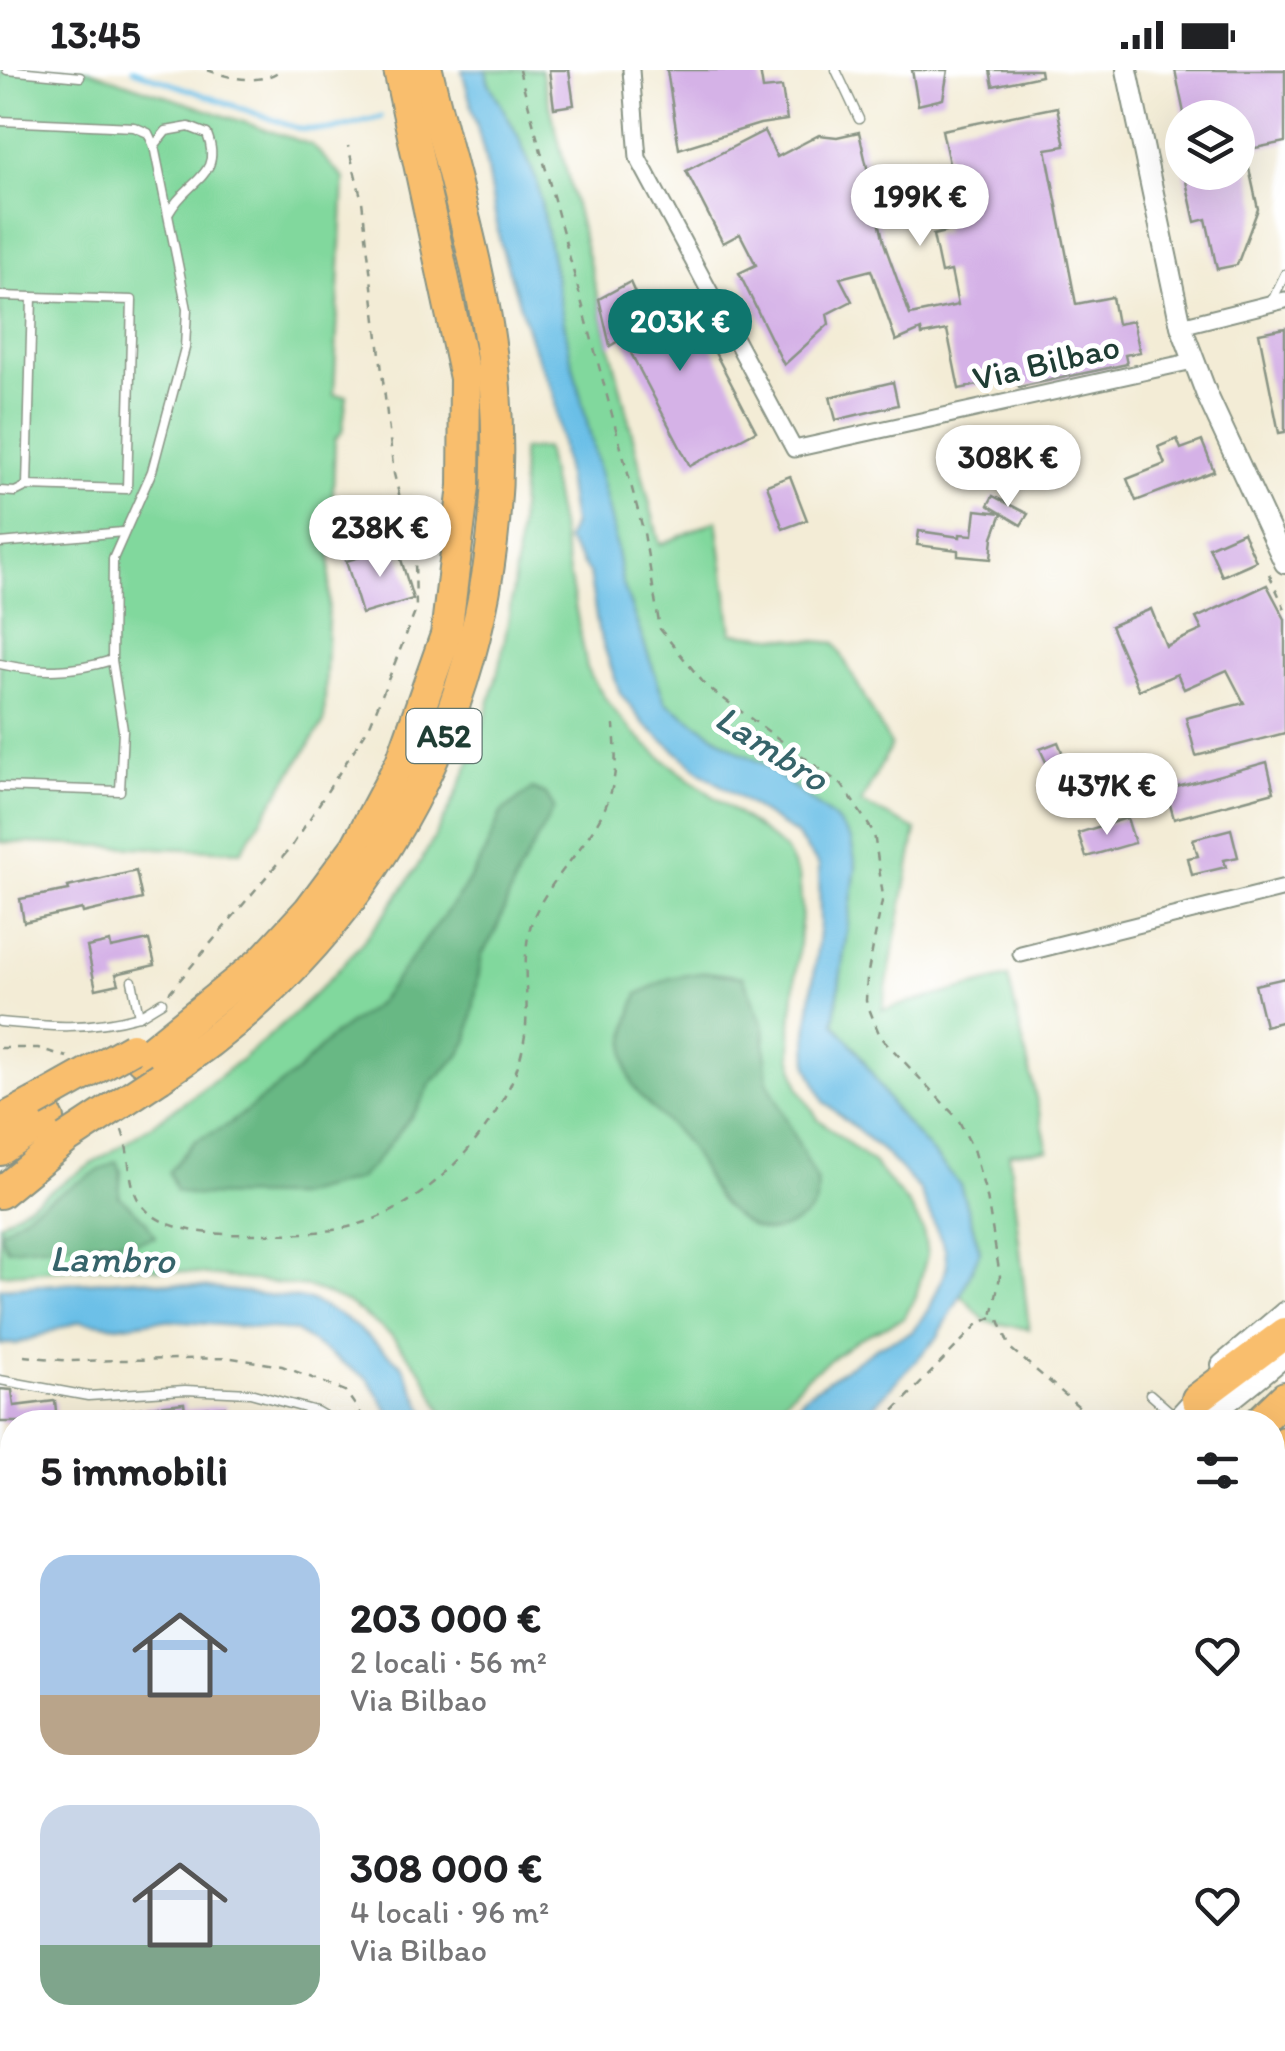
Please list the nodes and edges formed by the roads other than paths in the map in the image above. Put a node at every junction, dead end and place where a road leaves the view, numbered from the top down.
1 (7, 70) edge
2 (399, 70) edge
3 (427, 70) edge
4 (631, 70) edge
5 (836, 70) edge
6 (1127, 70) edge
7 (80, 77) dead end
8 (858, 119) dead end
9 (0, 121) edge
10 (154, 146) junction
11 (169, 213) junction
12 (1285, 274) edge
13 (0, 296) edge
14 (32, 297) junction
15 (1278, 301) edge
16 (1181, 326) junction
17 (1193, 361) junction
18 (27, 486) junction
19 (0, 492) edge
20 (124, 532) junction
21 (0, 543) edge
22 (1285, 564) edge
23 (112, 660) junction
24 (0, 664) edge
25 (0, 787) edge
26 (1285, 888) edge
27 (1021, 954) dead end
28 (132, 981) dead end
29 (162, 1002) road end
30 (138, 1016) junction
31 (0, 1022) edge
32 (144, 1061) junction
33 (50, 1120) junction
34 (0, 1121) edge
35 (0, 1150) edge
36 (0, 1181) edge
37 (0, 1193) edge
38 (1285, 1312) edge
39 (1285, 1332) edge
40 (1285, 1356) edge
41 (0, 1380) edge
42 (1150, 1394) dead end
43 (312, 1410) edge
44 (1178, 1410) edge
45 (1192, 1410) edge
46 (1195, 1410) edge
47 (1198, 1410) edge

1 - 7 lane
2 - 32 highway, A52
3 - 32 highway, A52
4 - 17 street, Via Bilbao
5 - 8 lane
6 - 16 street
9 - 10 lane
10 - 11 lane
10 - 11 lane
11 - 20 lane
12 - 15 lane
13 - 14 lane
14 - 18 lane
14 - 18 lane
15 - 16 street
16 - 17 street
17 - 22 street
18 - 19 lane
20 - 21 lane
20 - 23 lane
23 - 24 lane
23 - 25 lane
26 - 27 street
28 - 30 lane
29 - 30 lane
30 - 31 lane
32 - 33 highway, A52, bridge
32 - 33 highway, bridge
33 - 34 highway
33 - 35 highway, A52
33 - 36 highway, A52
33 - 37 highway
38 - 45 street
39 - 46 highway
40 - 47 street
41 - 43 lane
42 - 44 lane

